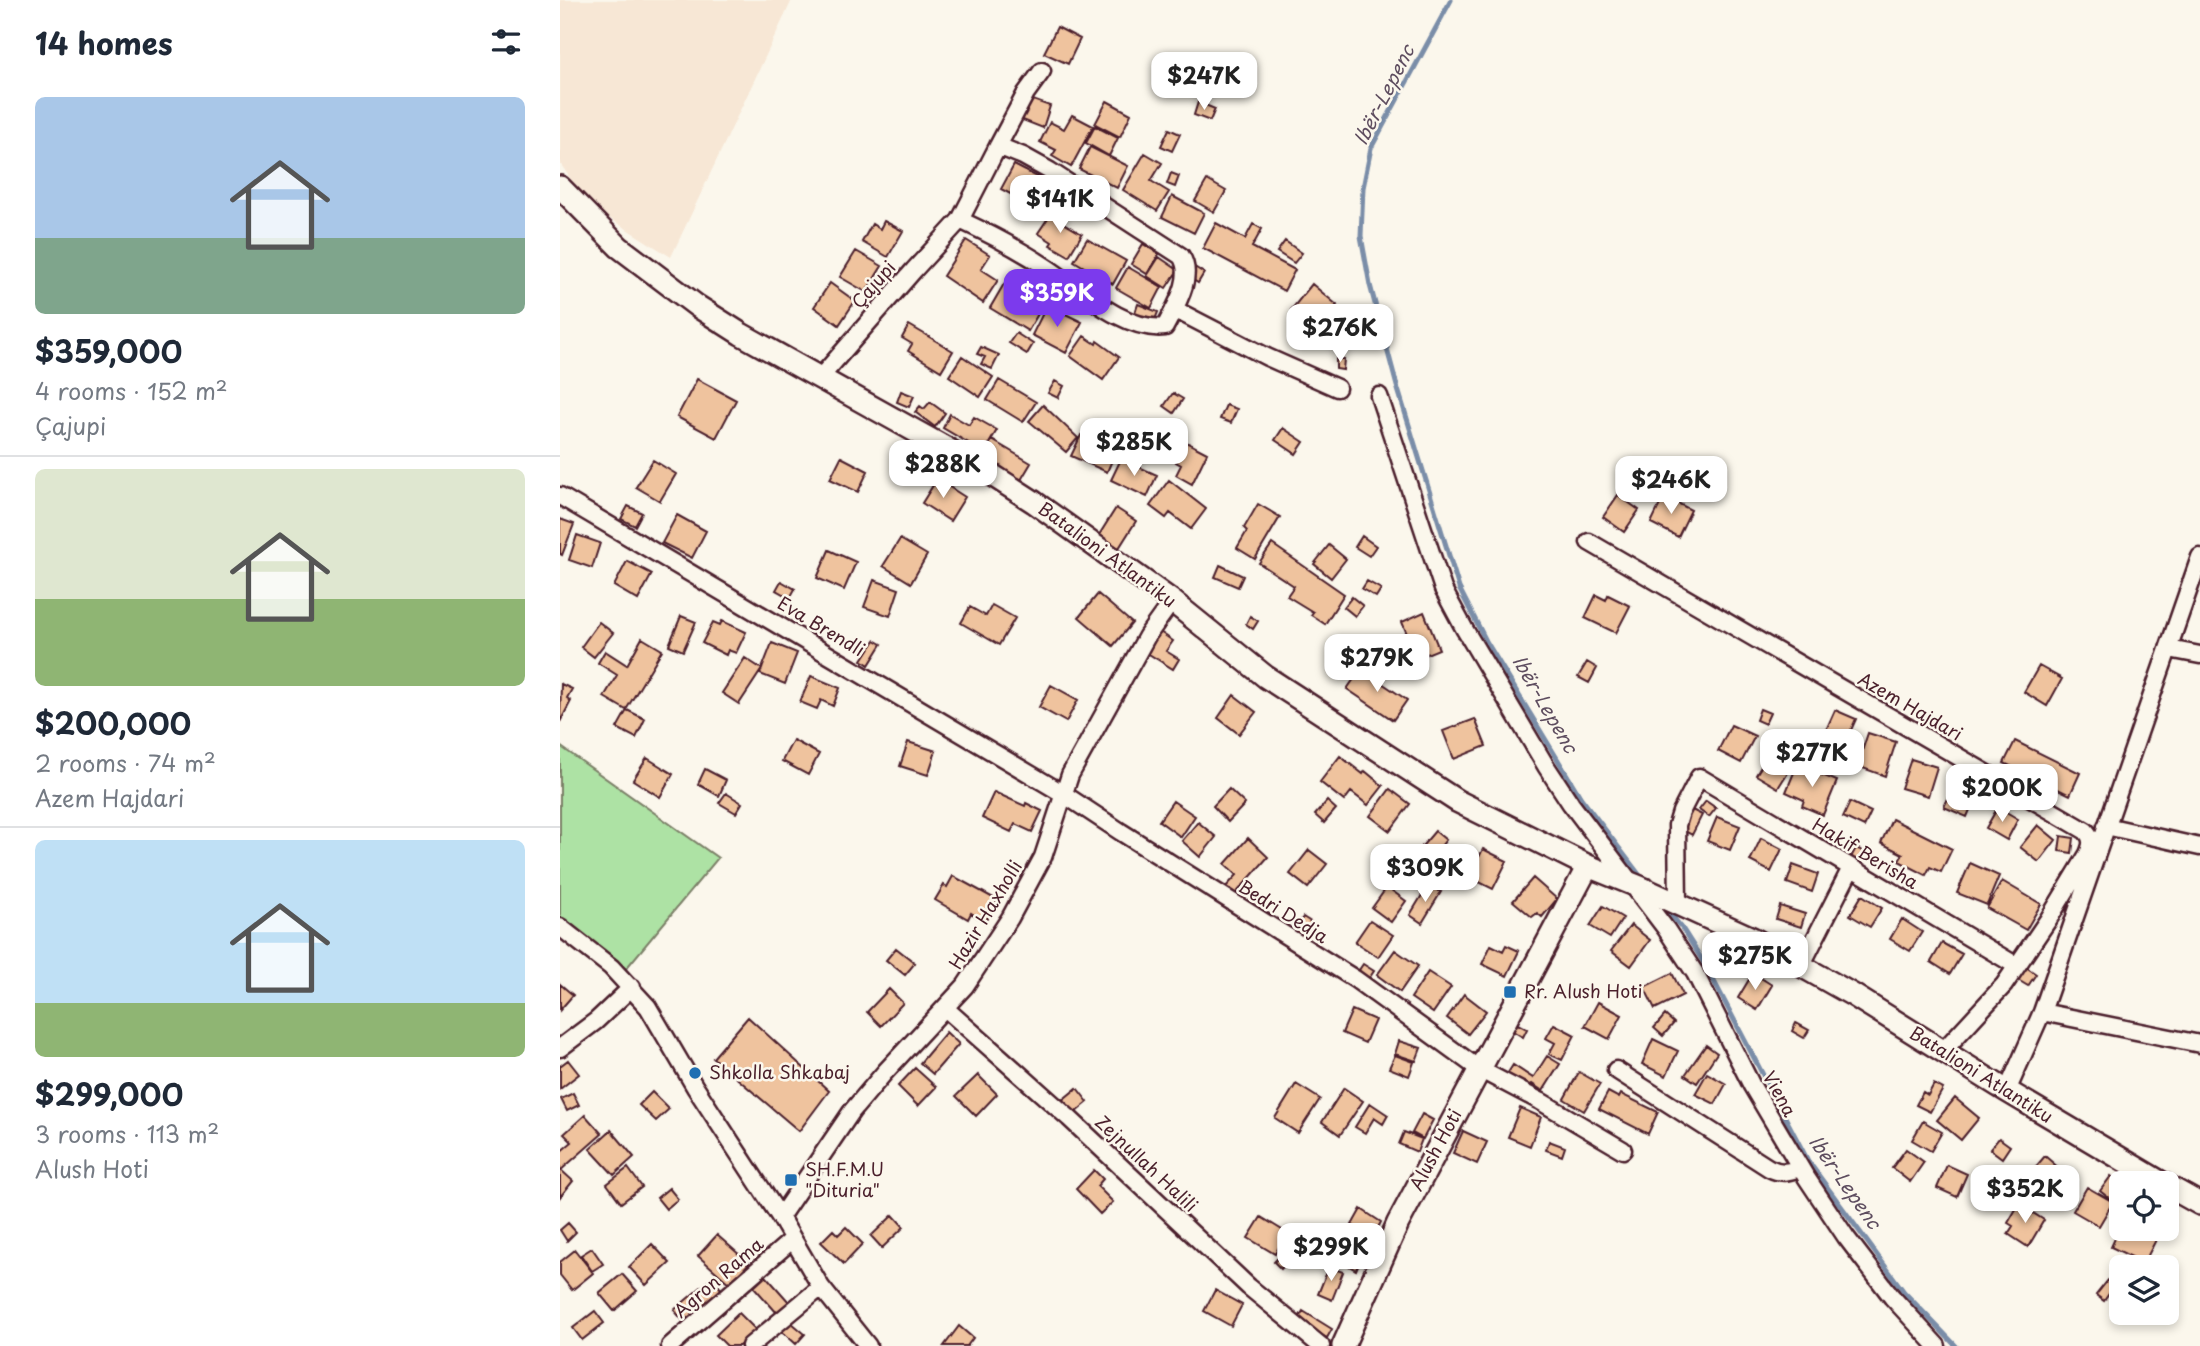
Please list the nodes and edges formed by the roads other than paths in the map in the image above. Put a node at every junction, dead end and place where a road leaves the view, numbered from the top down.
1 (1042, 71) dead end
2 (999, 146) junction
3 (560, 187) edge
4 (960, 220) junction
5 (1174, 309) junction
6 (1202, 323) junction
7 (1165, 327) junction
8 (819, 379) junction
9 (1337, 388) dead end
10 (1379, 396) dead end
11 (560, 496) edge
12 (1589, 542) dead end
13 (2200, 556) edge
14 (1172, 601) junction
15 (2169, 649) junction
16 (2200, 655) edge
17 (1062, 793) junction
18 (2106, 826) junction
19 (2200, 847) edge
20 (1588, 866) junction
21 (1850, 869) junction
22 (1635, 885) junction
23 (1678, 904) junction
24 (560, 927) edge
25 (1801, 966) junction
26 (2017, 966) junction
27 (632, 987) junction
28 (945, 1008) junction
29 (2042, 1012) junction
30 (2200, 1044) edge
31 (560, 1048) edge
32 (1943, 1051) junction
33 (1479, 1069) junction
34 (1616, 1070) dead end
35 (2007, 1091) junction
36 (1623, 1150) dead end
37 (1800, 1168) junction
38 (2142, 1171) edge
39 (2179, 1192) edge
40 (2200, 1204) edge
41 (780, 1217) junction
42 (793, 1239) junction
43 (821, 1287) junction
44 (670, 1346) edge
45 (750, 1346) edge
46 (868, 1346) edge
47 (1321, 1346) edge
48 (1343, 1346) edge
49 (1937, 1346) edge

1 - 2 street, Çajupi
2 - 4 street, Çajupi
2 - 5 street
3 - 8 street, Batalioni Atlantiku
4 - 7 street
4 - 8 street, Çajupi
5 - 6 street
5 - 7 street
6 - 7 street
6 - 9 street
8 - 14 street, Batalioni Atlantiku
10 - 22 street, Batalioni Atlantiku
11 - 17 street, Eva Brendli
12 - 26 street, Azem Hajdari
13 - 15 street
14 - 17 street, Hazir Haxholli
14 - 20 street, Batalioni Atlantiku
15 - 16 street
15 - 18 street
17 - 28 street, Hazir Haxholli
17 - 33 street, Bedri Dedja
18 - 19 street
18 - 29 street
20 - 22 street, Batalioni Atlantiku
20 - 33 street, Alush Hoti
21 - 23 street, Hakif Berisha
21 - 25 street
21 - 26 street, Hakif Berisha
22 - 23 street, Batalioni Atlantiku
22 - 37 street, Viena
23 - 25 street, Batalioni Atlantiku
24 - 27 street
25 - 32 street, Batalioni Atlantiku
26 - 32 street, Azem Hajdari
27 - 31 street
27 - 41 street
28 - 41 street, Hazir Haxholli
28 - 47 street, Zejnullah Halili
29 - 30 street
29 - 35 street
32 - 35 street, Batalioni Atlantiku
33 - 36 street
33 - 48 street, Alush Hoti
34 - 37 street
35 - 38 street, Batalioni Atlantiku
37 - 49 street, Viena
39 - 40 street, Batalioni Atlantiku
41 - 42 street
42 - 43 street
42 - 44 street, Agron Rama
43 - 45 street
43 - 46 street

